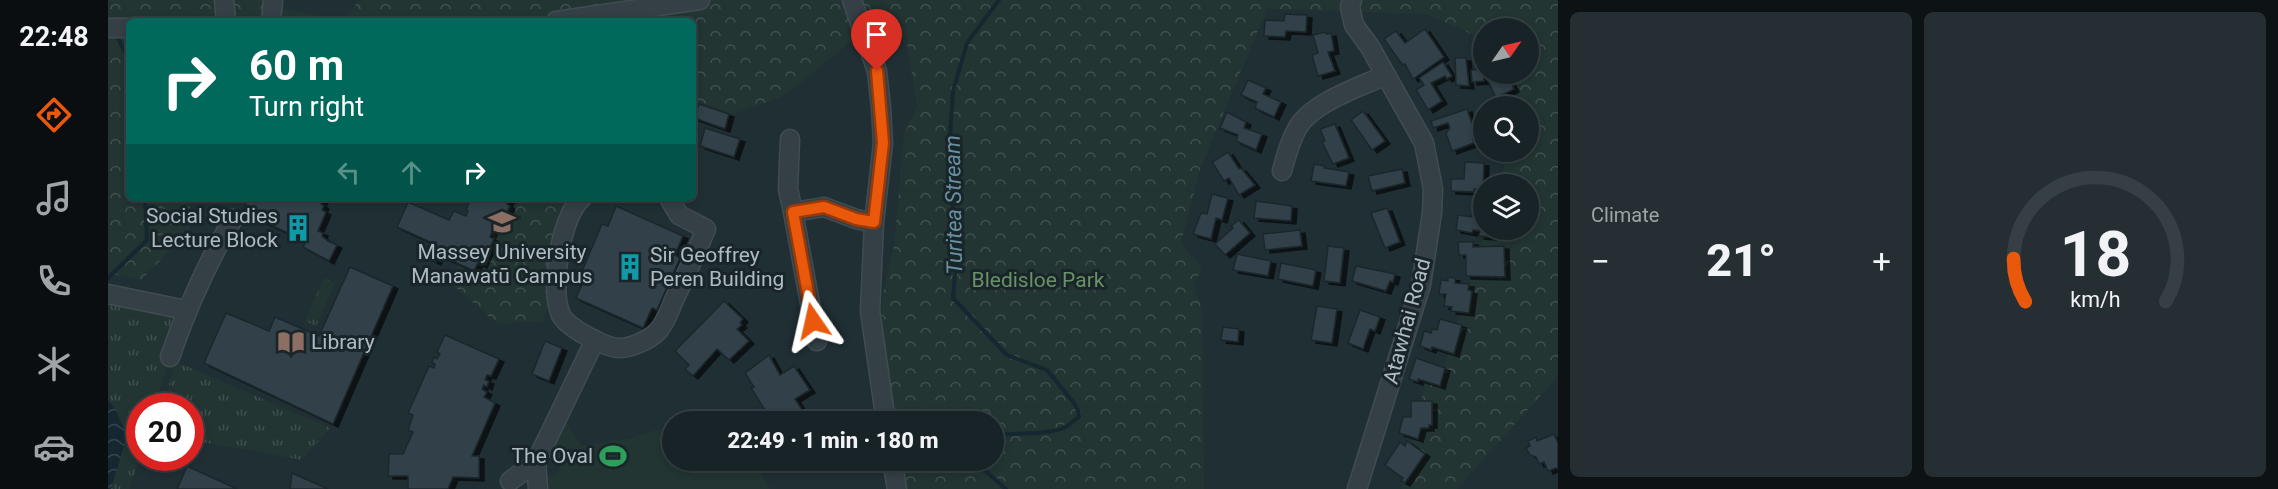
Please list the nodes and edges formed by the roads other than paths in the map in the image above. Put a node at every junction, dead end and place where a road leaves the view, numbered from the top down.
1 (224, 0) edge
2 (273, 0) edge
3 (852, 0) edge
4 (1352, 0) edge
5 (692, 1) edge
6 (226, 18) edge
7 (271, 18) edge
8 (572, 18) edge
9 (108, 28) edge
10 (126, 28) edge
11 (1386, 75) junction
12 (790, 139) dead end
13 (1282, 171) dead end
14 (574, 201) edge
15 (671, 201) edge
16 (793, 212) junction
17 (233, 219) dead end
18 (874, 222) junction
19 (108, 294) edge
20 (186, 310) junction
21 (595, 340) junction
22 (817, 341) dead end
23 (170, 357) dead end
24 (884, 411) edge
25 (536, 462) junction
26 (894, 471) edge
27 (510, 481) dead end
28 (538, 489) edge
29 (897, 489) edge
30 (1357, 489) edge

1 - 6 street
2 - 7 street
3 - 18 street
4 - 11 street, Atawhai Road
5 - 8 street
9 - 10 street
11 - 13 street
11 - 30 street, Atawhai Road
12 - 16 street
14 - 21 street
15 - 21 street
16 - 18 street
16 - 22 street
17 - 20 street
18 - 24 street
19 - 20 street
20 - 23 street
21 - 25 street
25 - 27 street
25 - 28 street
26 - 29 street

